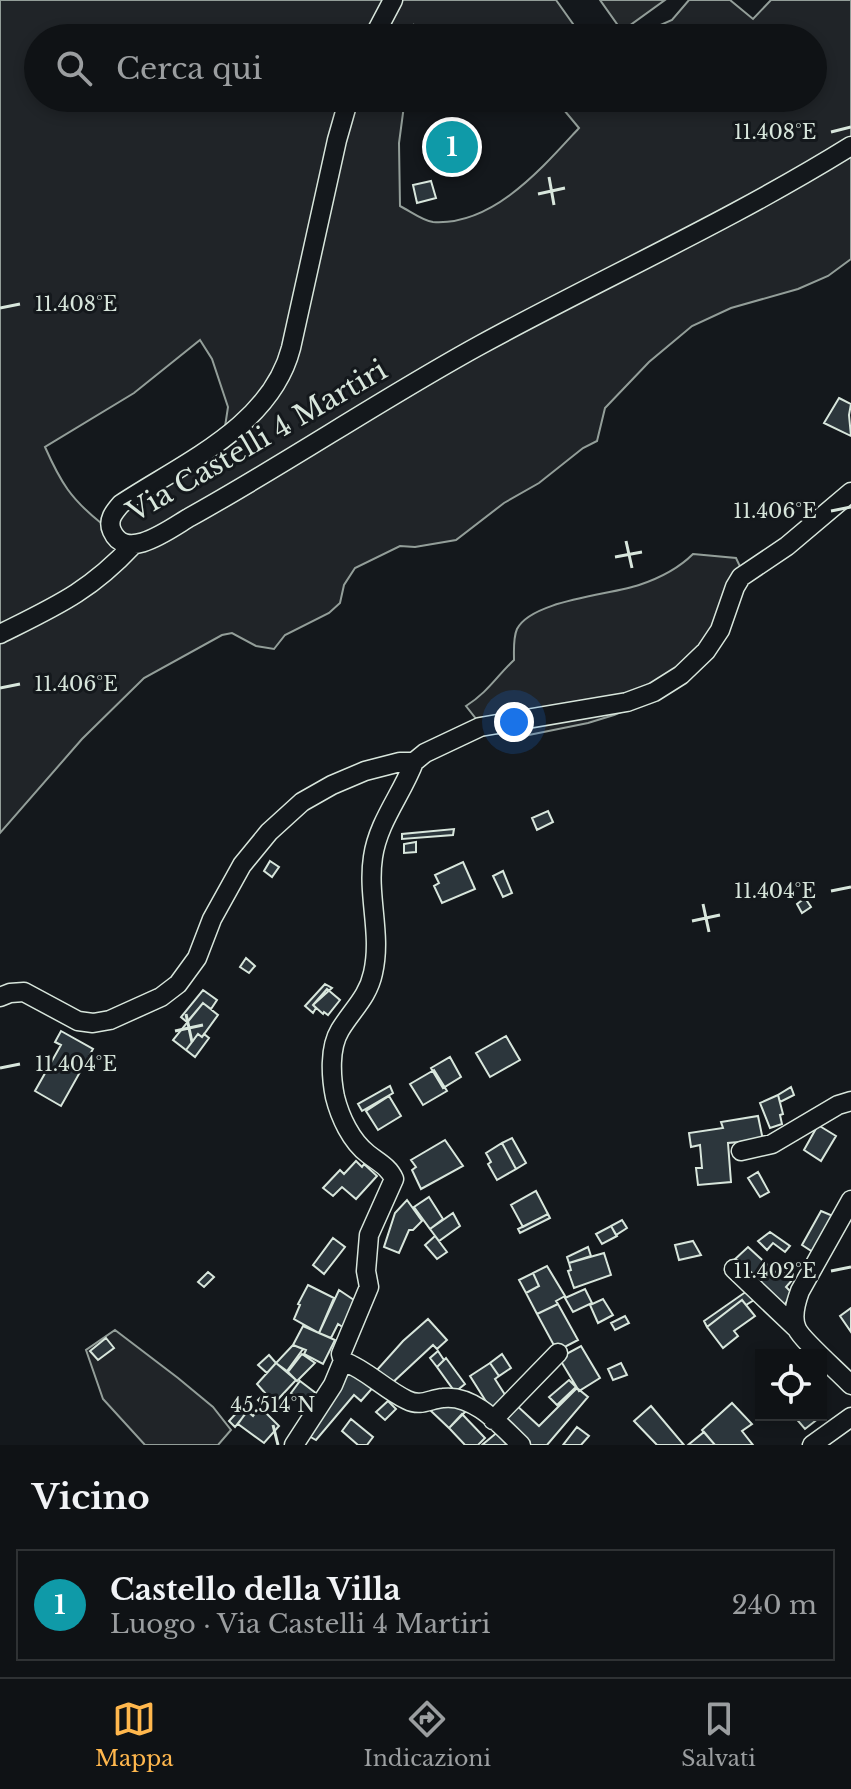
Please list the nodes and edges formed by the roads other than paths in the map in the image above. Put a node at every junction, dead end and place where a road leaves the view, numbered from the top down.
1 (393, 0) edge
2 (380, 24) edge
3 (345, 112) edge
4 (851, 146) edge
5 (851, 492) edge
6 (133, 545) junction
7 (0, 634) edge
8 (414, 762) junction
9 (0, 997) edge
10 (851, 1101) edge
11 (741, 1151) dead end
12 (851, 1200) edge
13 (734, 1269) dead end
14 (796, 1328) junction
15 (558, 1353) dead end
16 (343, 1361) junction
17 (851, 1385) edge
18 (851, 1417) edge
19 (493, 1420) junction
20 (294, 1445) edge
21 (521, 1445) edge
22 (812, 1445) edge

1 - 2 street
3 - 6 street, Via Castelli 4 Martiri
4 - 6 street, Via Castelli 4 Martiri
5 - 8 street
6 - 7 street
8 - 9 street
8 - 16 street
10 - 11 street
12 - 14 street
13 - 14 street
14 - 17 street
15 - 19 street
16 - 19 street
16 - 20 street
18 - 22 street
19 - 21 street

